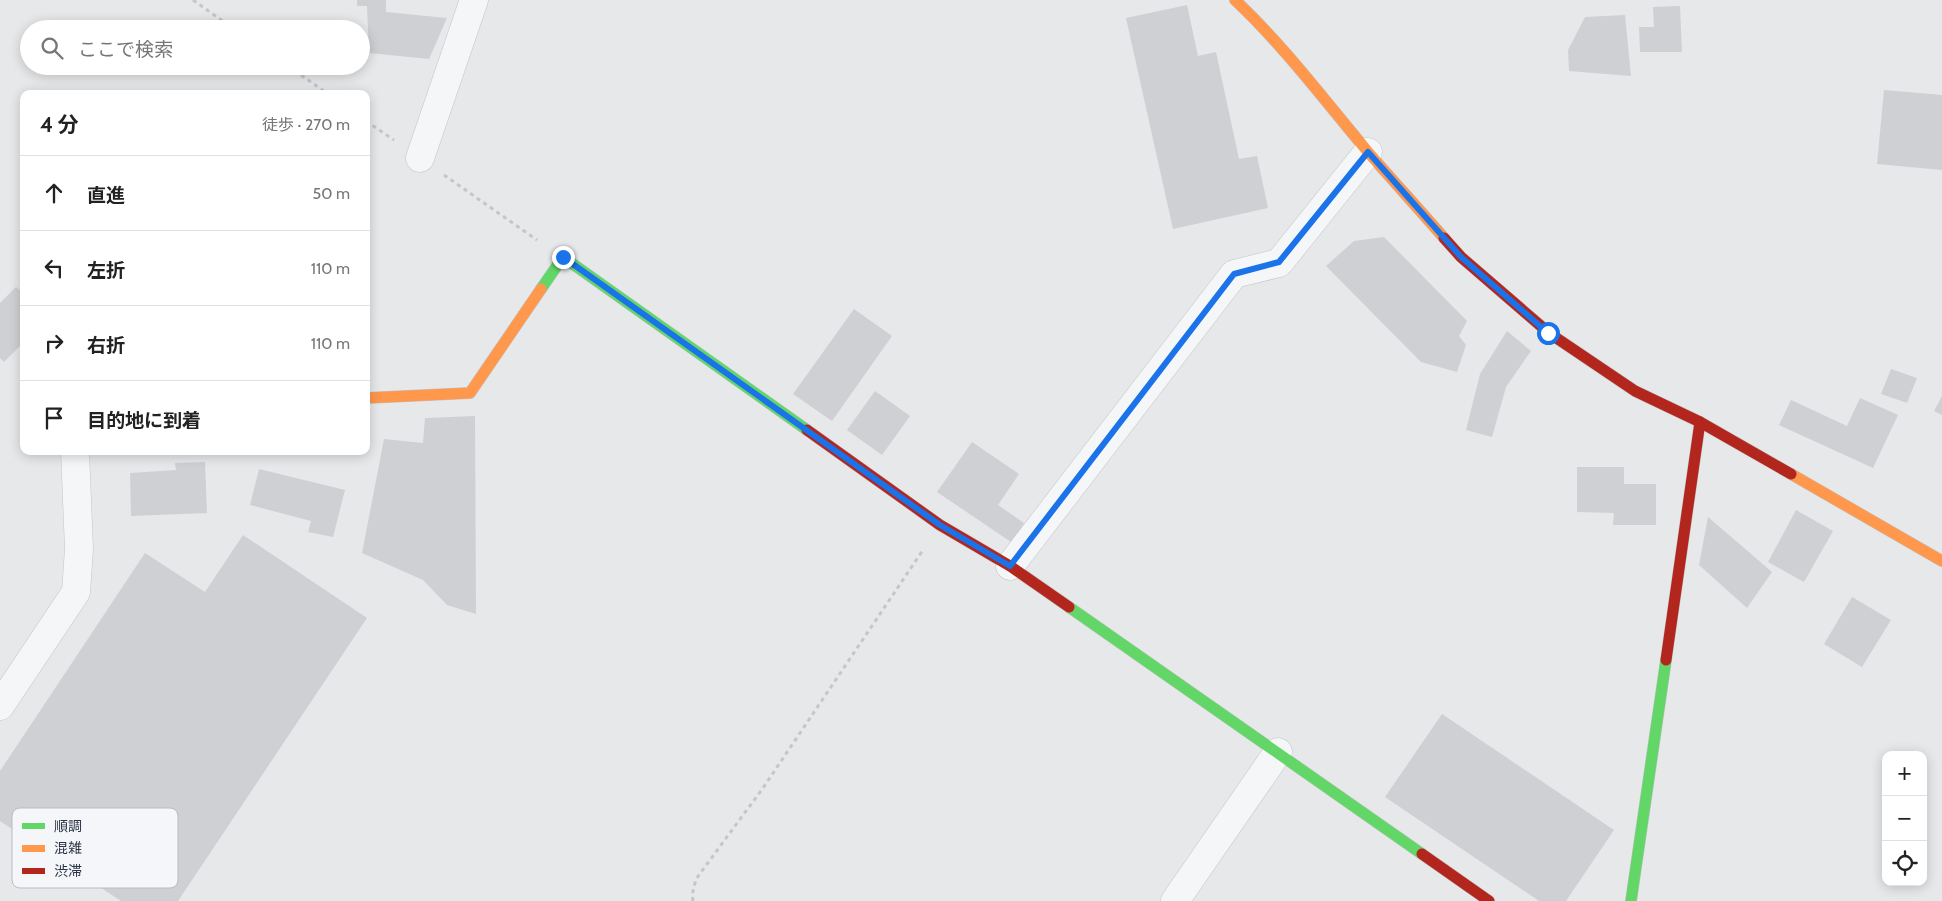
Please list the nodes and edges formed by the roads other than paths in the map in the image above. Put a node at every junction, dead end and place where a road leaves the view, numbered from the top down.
1 (474, 0) edge
2 (1235, 0) edge
3 (1368, 152) junction
4 (420, 158) road end
5 (370, 398) edge
6 (1700, 422) junction
7 (75, 455) edge
8 (1942, 561) edge
9 (1010, 566) junction
10 (0, 706) edge
11 (1278, 752) junction
12 (1175, 901) edge
13 (1489, 901) edge
14 (1631, 901) edge

1 - 4 street
2 - 3 street
3 - 6 street
3 - 9 street
5 - 9 street
6 - 8 street
6 - 14 street
7 - 10 street
9 - 11 street
11 - 12 street
11 - 13 street

